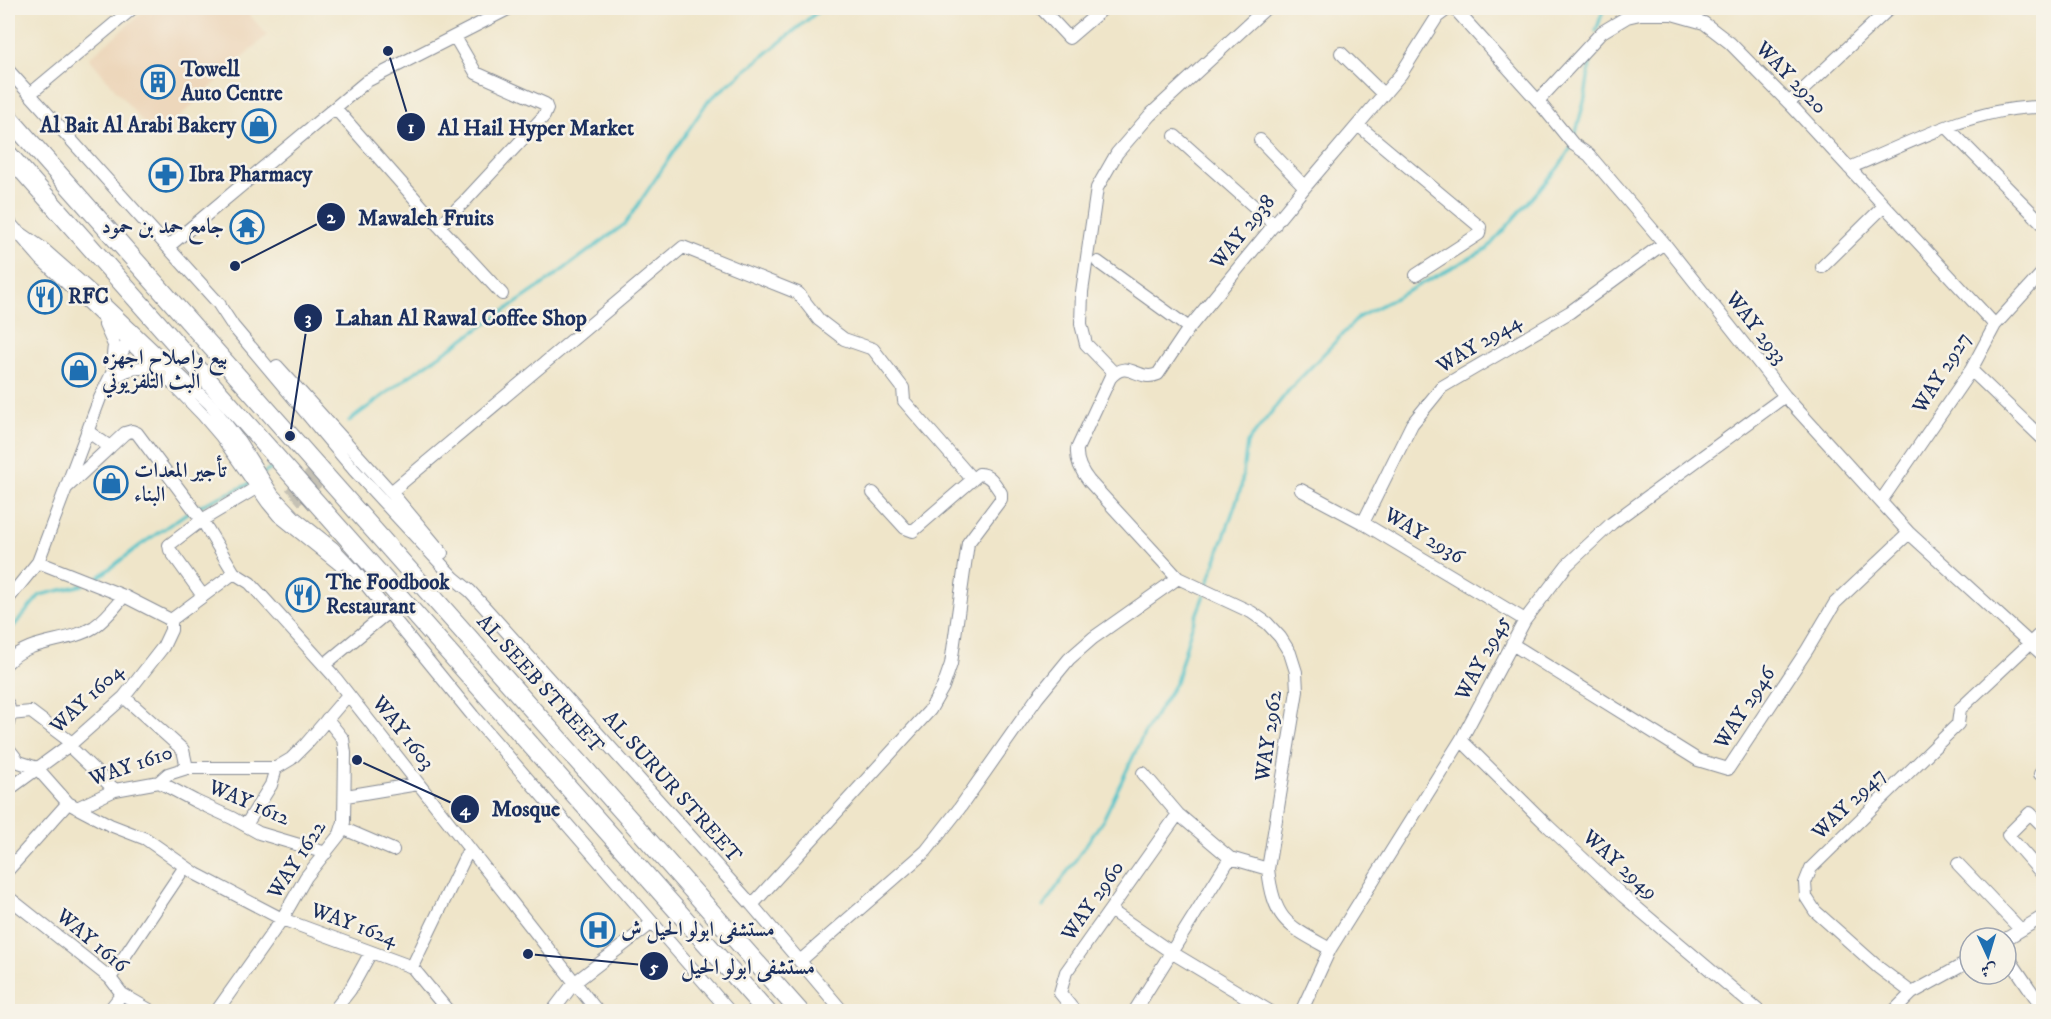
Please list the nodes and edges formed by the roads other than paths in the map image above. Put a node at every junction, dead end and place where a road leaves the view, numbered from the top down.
1 (133, 8) edge
2 (1041, 8) edge
3 (1104, 8) edge
4 (1266, 8) edge
5 (1449, 8) edge
6 (1454, 8) edge
7 (1890, 8) edge
8 (501, 10) edge
9 (1645, 11) edge
10 (455, 37) junction
11 (1341, 53) dead end
12 (8, 70) edge
13 (30, 94) junction
14 (1383, 94) junction
15 (1538, 100) junction
16 (1789, 103) junction
17 (8, 105) edge
18 (2043, 106) edge
19 (334, 108) junction
20 (8, 117) edge
21 (1359, 126) junction
22 (1947, 127) junction
23 (1175, 136) dead end
24 (1260, 140) dead end
25 (8, 154) edge
26 (1849, 168) junction
27 (1305, 187) junction
28 (1884, 206) junction
29 (8, 221) edge
30 (1275, 225) junction
31 (2043, 225) edge
32 (439, 226) junction
33 (19, 232) junction
34 (118, 242) junction
35 (1665, 243) junction
36 (169, 246) junction
37 (1098, 262) dead end
38 (1822, 267) dead end
39 (2043, 271) edge
40 (1416, 275) dead end
41 (73, 289) junction
42 (92, 292) junction
43 (502, 294) dead end
44 (96, 311) junction
45 (1995, 326) junction
46 (1190, 328) junction
47 (130, 336) junction
48 (158, 370) junction
49 (1971, 370) junction
50 (1114, 373) junction
51 (111, 374) junction
52 (102, 392) junction
53 (1785, 396) junction
54 (87, 431) junction
55 (2043, 440) edge
56 (110, 447) junction
57 (341, 455) junction
58 (972, 479) junction
59 (66, 487) junction
60 (256, 488) junction
61 (1301, 490) dead end
62 (391, 492) junction
63 (873, 493) dead end
64 (1881, 501) junction
65 (283, 505) junction
66 (202, 520) junction
67 (1363, 523) junction
68 (1909, 533) junction
69 (38, 562) junction
70 (234, 573) junction
71 (1178, 578) junction
72 (470, 591) junction
73 (124, 596) junction
74 (203, 596) junction
75 (8, 600) edge
76 (388, 612) junction
77 (171, 620) junction
78 (1525, 620) junction
79 (2043, 630) edge
80 (2030, 643) junction
81 (1512, 644) junction
82 (2043, 656) edge
83 (8, 662) edge
84 (324, 665) junction
85 (348, 695) junction
86 (124, 697) junction
87 (8, 714) edge
88 (327, 719) junction
89 (1461, 740) junction
90 (70, 744) junction
91 (8, 748) edge
92 (37, 768) junction
93 (187, 768) junction
94 (276, 768) junction
95 (1143, 773) dead end
96 (159, 782) junction
97 (418, 784) junction
98 (8, 790) edge
99 (115, 790) junction
100 (346, 796) junction
101 (73, 805) junction
102 (1178, 814) junction
103 (246, 825) junction
104 (2043, 827) edge
105 (342, 828) junction
106 (469, 849) junction
107 (393, 850) dead end
108 (326, 853) junction
109 (1230, 858) junction
110 (1958, 864) dead end
111 (184, 868) junction
112 (1268, 869) junction
113 (8, 870) edge
114 (2043, 876) edge
115 (8, 897) edge
116 (752, 905) junction
117 (1110, 910) junction
118 (2043, 916) edge
119 (282, 919) junction
120 (652, 923) junction
121 (2020, 929) joint
122 (1330, 949) junction
123 (371, 952) junction
124 (1171, 952) junction
125 (800, 961) junction
126 (1958, 967) edge
127 (412, 968) junction
128 (2018, 972) edge
129 (110, 978) junction
130 (574, 983) junction
131 (1912, 993) junction
132 (122, 994) junction
133 (1072, 1010) edge
134 (2043, 1010) edge
135 (108, 1011) edge
136 (153, 1011) edge
137 (216, 1011) edge
138 (333, 1011) edge
139 (449, 1011) edge
140 (552, 1011) edge
141 (598, 1011) edge
142 (730, 1011) edge
143 (767, 1011) edge
144 (800, 1011) edge
145 (843, 1011) edge
146 (1134, 1011) edge
147 (1271, 1011) edge
148 (1301, 1011) edge
149 (1760, 1011) edge
150 (1893, 1011) edge

1 - 13 street
2 - 3 street
4 - 50 street
5 - 14 street, WAY 2938
6 - 15 street, WAY 2933
7 - 16 street
8 - 10 street
9 - 15 street, WAY 2920
9 - 16 street, WAY 2920
10 - 19 street
10 - 32 street
11 - 14 street
12 - 13 street, AL SURUR STREET
13 - 36 street, AL SURUR STREET
14 - 21 street, WAY 2938
15 - 35 street, WAY 2933
16 - 26 street, WAY 2920
17 - 34 highway
18 - 22 street
19 - 32 street
19 - 36 street
20 - 34 highway, AL SEEB STREET
21 - 27 street, WAY 2938
21 - 40 street
22 - 26 street
22 - 31 street
23 - 30 street
24 - 27 street
25 - 143 highway
26 - 28 street, WAY 2920
27 - 30 street, WAY 2938
28 - 38 street
28 - 45 street, WAY 2920
29 - 33 street
30 - 46 street, WAY 2938
32 - 43 street
33 - 41 street
33 - 42 street
34 - 144 highway, AL SEEB STREET
35 - 53 street, WAY 2933
35 - 67 street, WAY 2944
36 - 57 street, AL SURUR STREET
37 - 46 street
39 - 45 street, WAY 2927
41 - 42 street
41 - 44 street
42 - 47 street
44 - 47 street
44 - 51 street
45 - 49 street, WAY 2927
46 - 50 street, WAY 2938
47 - 48 street
47 - 51 street
47 - 65 street
48 - 52 street
48 - 60 street
49 - 55 street
49 - 64 street, WAY 2927
50 - 71 street, WAY 2962
51 - 52 street
52 - 54 street
53 - 64 street, WAY 2933
53 - 78 street, WAY 2945
54 - 56 street
54 - 59 street
56 - 59 street
56 - 66 street
57 - 62 street, AL SURUR STREET
57 - 72 street, AL SURUR STREET
58 - 62 street
58 - 63 street
58 - 116 street
59 - 69 street
60 - 65 street
60 - 66 street
61 - 67 street, WAY 2936
62 - 72 street, AL SURUR STREET
64 - 68 street, WAY 2933
65 - 76 street
66 - 70 street
66 - 74 street
67 - 78 street, WAY 2936
68 - 80 street, WAY 2933
68 - 81 street, WAY 2946
69 - 73 street
69 - 75 street
70 - 74 street
70 - 84 street, WAY 1603
71 - 112 street, WAY 2962
71 - 125 street
72 - 116 street, AL SURUR STREET
73 - 77 street
73 - 83 street
74 - 77 street
76 - 84 street
76 - 120 street
77 - 86 street, WAY 1604
78 - 81 street, WAY 2945
79 - 80 street, WAY 2947
80 - 82 street, WAY 2933
80 - 131 street, WAY 2947
81 - 89 street, WAY 2945
84 - 85 street, WAY 1603
85 - 88 street
85 - 97 street, WAY 1603
86 - 90 street, WAY 1604
86 - 93 street
87 - 90 street
88 - 94 street
88 - 100 street, WAY 1622
89 - 122 street, WAY 2945
89 - 149 street, WAY 2949
90 - 92 street, WAY 1604
90 - 99 street
91 - 92 street
92 - 98 street, WAY 1604
92 - 101 street
93 - 94 street, WAY 1610
93 - 96 street, WAY 1610
94 - 103 street
95 - 102 street
96 - 99 street, WAY 1610
96 - 103 street, WAY 1612
97 - 100 street
97 - 106 street, WAY 1603
99 - 101 street, WAY 1610
100 - 105 street, WAY 1622
101 - 111 street, WAY 1624
101 - 113 street
102 - 109 street
102 - 117 street, WAY 2960
103 - 108 street, WAY 1612
104 - 114 street
105 - 107 street
105 - 108 street, WAY 1622
106 - 127 street, WAY 1624
106 - 130 street, WAY 1603
108 - 119 street, WAY 1622
109 - 112 street
109 - 124 street
110 - 121 street
111 - 119 street, WAY 1624
111 - 129 street
112 - 122 street, WAY 2962
115 - 129 street, WAY 1616
116 - 125 street, AL SURUR STREET
117 - 124 street
117 - 133 street, WAY 2960
118 - 121 street
119 - 123 street, WAY 1624
119 - 137 street, WAY 1622
120 - 130 street
120 - 142 street
122 - 148 street, WAY 2945
123 - 127 street, WAY 1624
123 - 138 street
124 - 146 street
124 - 147 street
125 - 145 street, AL SURUR STREET
126 - 131 street
127 - 139 street, WAY 1624
128 - 134 street
129 - 132 street, WAY 1616
130 - 140 street
130 - 141 street, WAY 1603
131 - 150 street
132 - 135 street
132 - 136 street, WAY 1616

